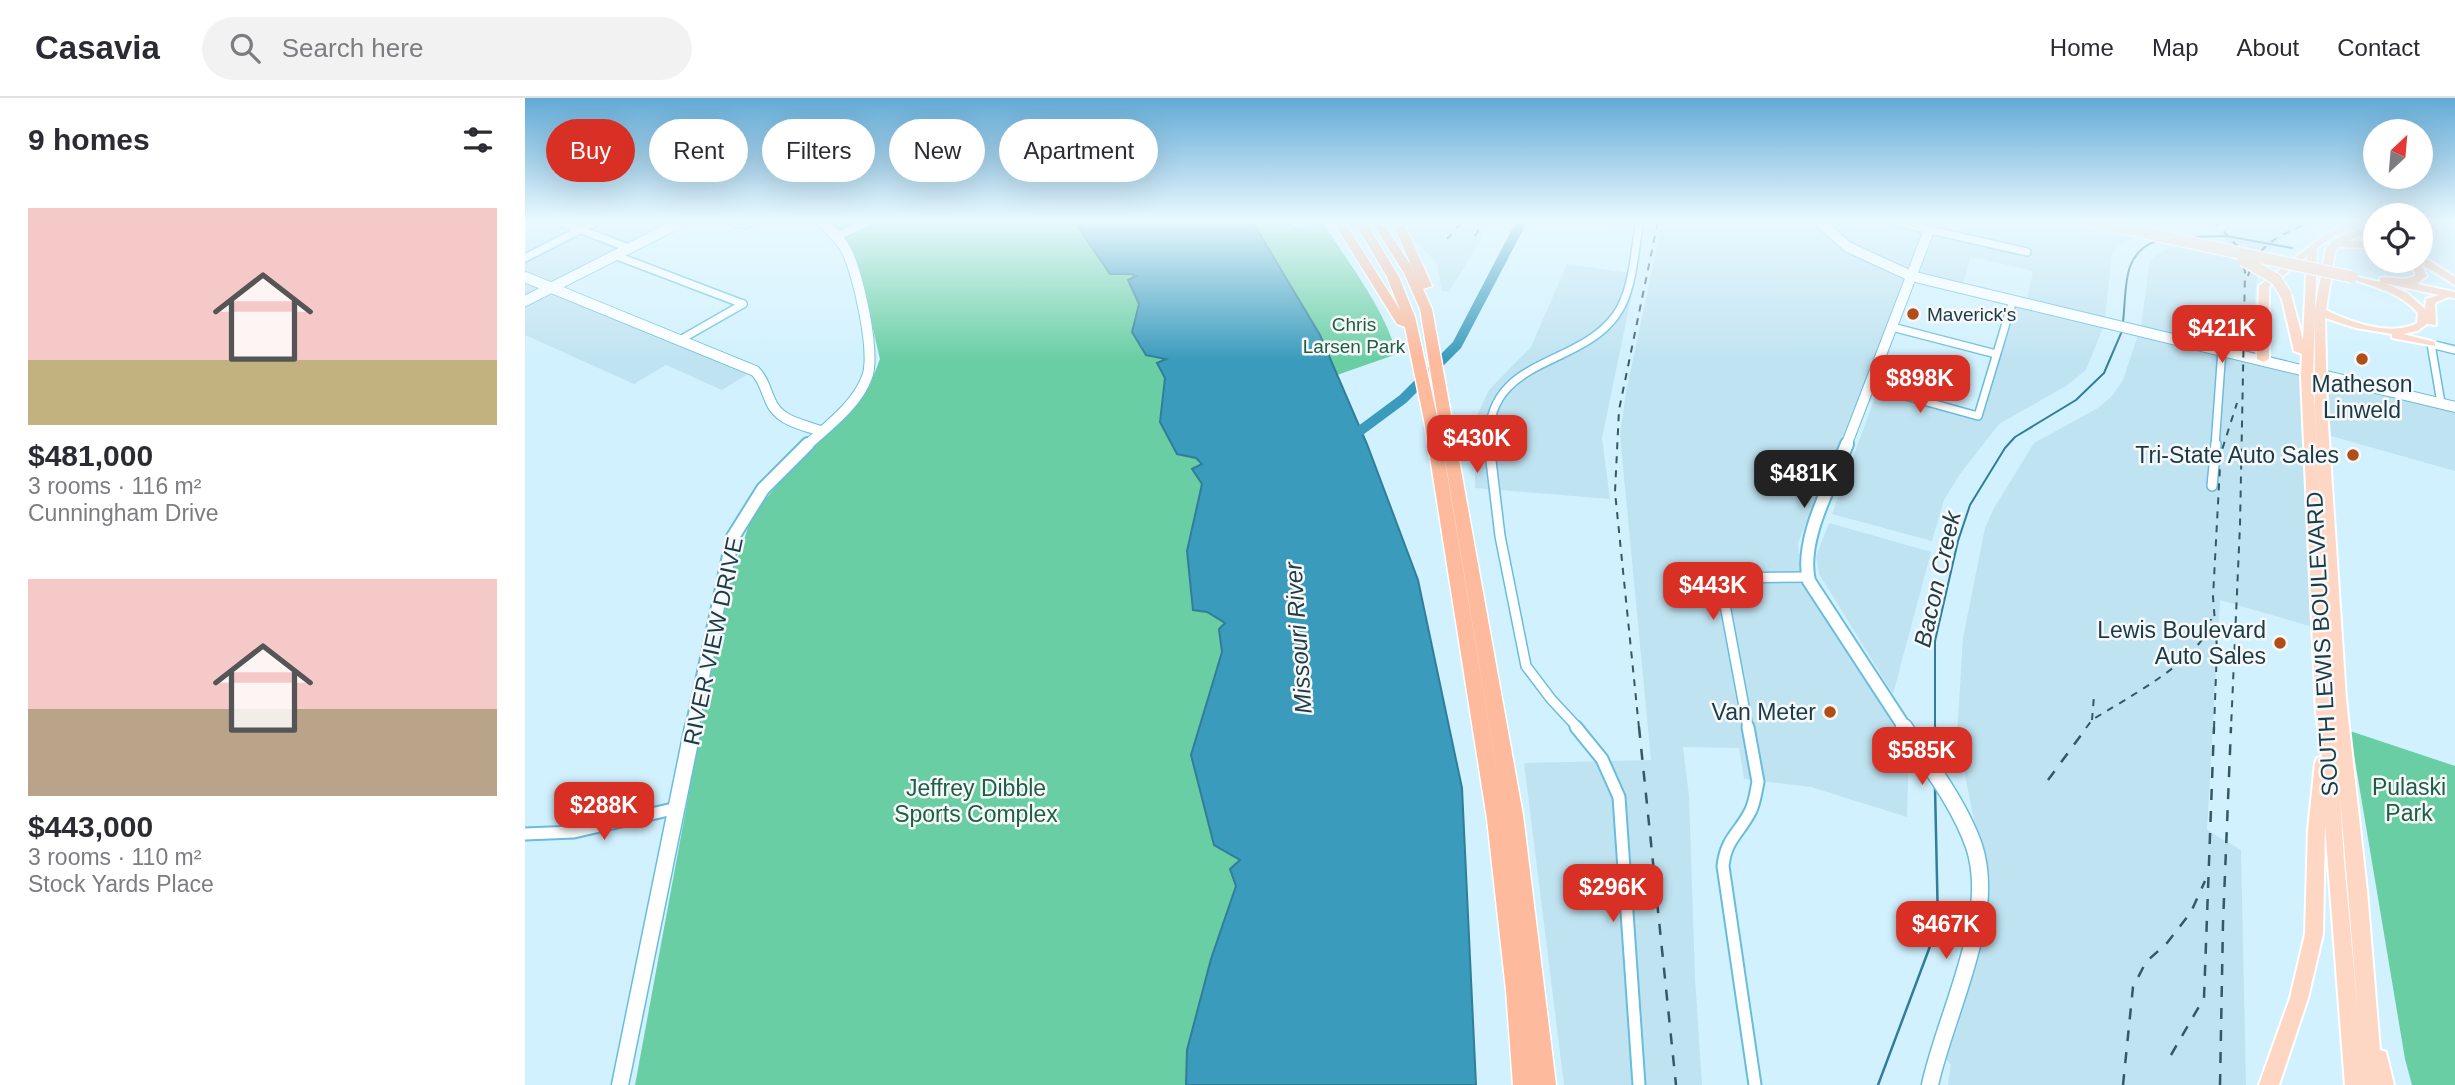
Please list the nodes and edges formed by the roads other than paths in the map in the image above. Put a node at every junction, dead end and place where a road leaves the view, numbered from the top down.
1 (594, 267) edge
2 (646, 267) edge
3 (853, 267) edge
4 (1370, 267) edge
5 (1386, 267) edge
6 (1406, 267) edge
7 (1419, 267) edge
8 (1629, 267) edge
9 (1892, 267) edge
10 (1915, 267) edge
11 (2258, 267) edge
12 (2287, 267) edge
13 (2311, 267) edge
14 (2313, 267) edge
15 (2315, 267) edge
16 (2326, 267) edge
17 (2433, 270) edge
18 (2421, 273) edge
19 (1911, 276) junction
20 (2356, 276) junction
21 (525, 277) edge
22 (2455, 282) edge
23 (551, 288) junction
24 (2451, 297) edge
25 (2013, 300) junction
26 (525, 301) edge
27 (1429, 307) junction
28 (2316, 312) junction
29 (1406, 319) junction
30 (2432, 323) junction
31 (2335, 324) junction
32 (1892, 327) junction
33 (2395, 336) junction
34 (2321, 337) junction
35 (680, 340) junction
36 (2434, 345) junction
37 (2223, 349) junction
38 (2455, 349) edge
39 (1996, 354) junction
40 (2263, 359) junction
41 (2314, 372) junction
42 (1869, 386) junction
43 (2441, 403) junction
44 (2455, 407) edge
45 (1438, 421) junction
46 (820, 431) junction
47 (2211, 486) dead end
48 (1809, 578) junction
49 (2324, 713) junction
50 (677, 808) junction
51 (525, 835) edge
52 (2367, 1007) junction
53 (620, 1085) edge
54 (1524, 1085) edge
55 (1545, 1085) edge
56 (1639, 1085) edge
57 (1755, 1085) edge
58 (1930, 1085) edge
59 (2269, 1085) edge
60 (2355, 1085) edge
61 (2373, 1085) edge
62 (2384, 1085) edge

1 - 23 street
2 - 35 street
3 - 46 street, RIVER VIEW DRIVE
4 - 29 highway
5 - 29 highway
6 - 27 highway
7 - 27 highway
8 - 56 street
9 - 19 street
10 - 19 street
11 - 41 main road, bridge
12 - 40 main road
13 - 20 main road, bridge
14 - 28 main road, SOUTH LEWIS BOULEVARD
15 - 20 main road, bridge
16 - 28 main road, SOUTH LEWIS BOULEVARD
17 - 22 main road
18 - 20 main road
19 - 25 street
19 - 32 street
20 - 24 main road
20 - 28 main road
21 - 23 street
23 - 26 street
23 - 35 street
24 - 30 main road
25 - 37 street
25 - 39 street
27 - 45 highway
28 - 31 main road
28 - 34 main road, SOUTH LEWIS BOULEVARD
28 - 41 main road, SOUTH LEWIS BOULEVARD
29 - 45 highway
30 - 33 main road
30 - 36 main road
31 - 33 main road
31 - 34 main road
32 - 39 street
32 - 42 street
33 - 36 main road
34 - 41 main road, SOUTH LEWIS BOULEVARD
35 - 46 street
36 - 38 street
36 - 43 street
37 - 40 street
37 - 47 street
39 - 42 street
40 - 41 street
41 - 43 street
41 - 49 main road, SOUTH LEWIS BOULEVARD
41 - 52 main road, SOUTH LEWIS BOULEVARD
42 - 48 street
43 - 44 street
45 - 54 highway
45 - 55 highway
46 - 50 street, RIVER VIEW DRIVE
48 - 57 street
48 - 58 street
49 - 59 main road
49 - 60 main road, SOUTH LEWIS BOULEVARD
50 - 51 street
50 - 53 street, RIVER VIEW DRIVE
52 - 61 main road, SOUTH LEWIS BOULEVARD
52 - 62 main road

